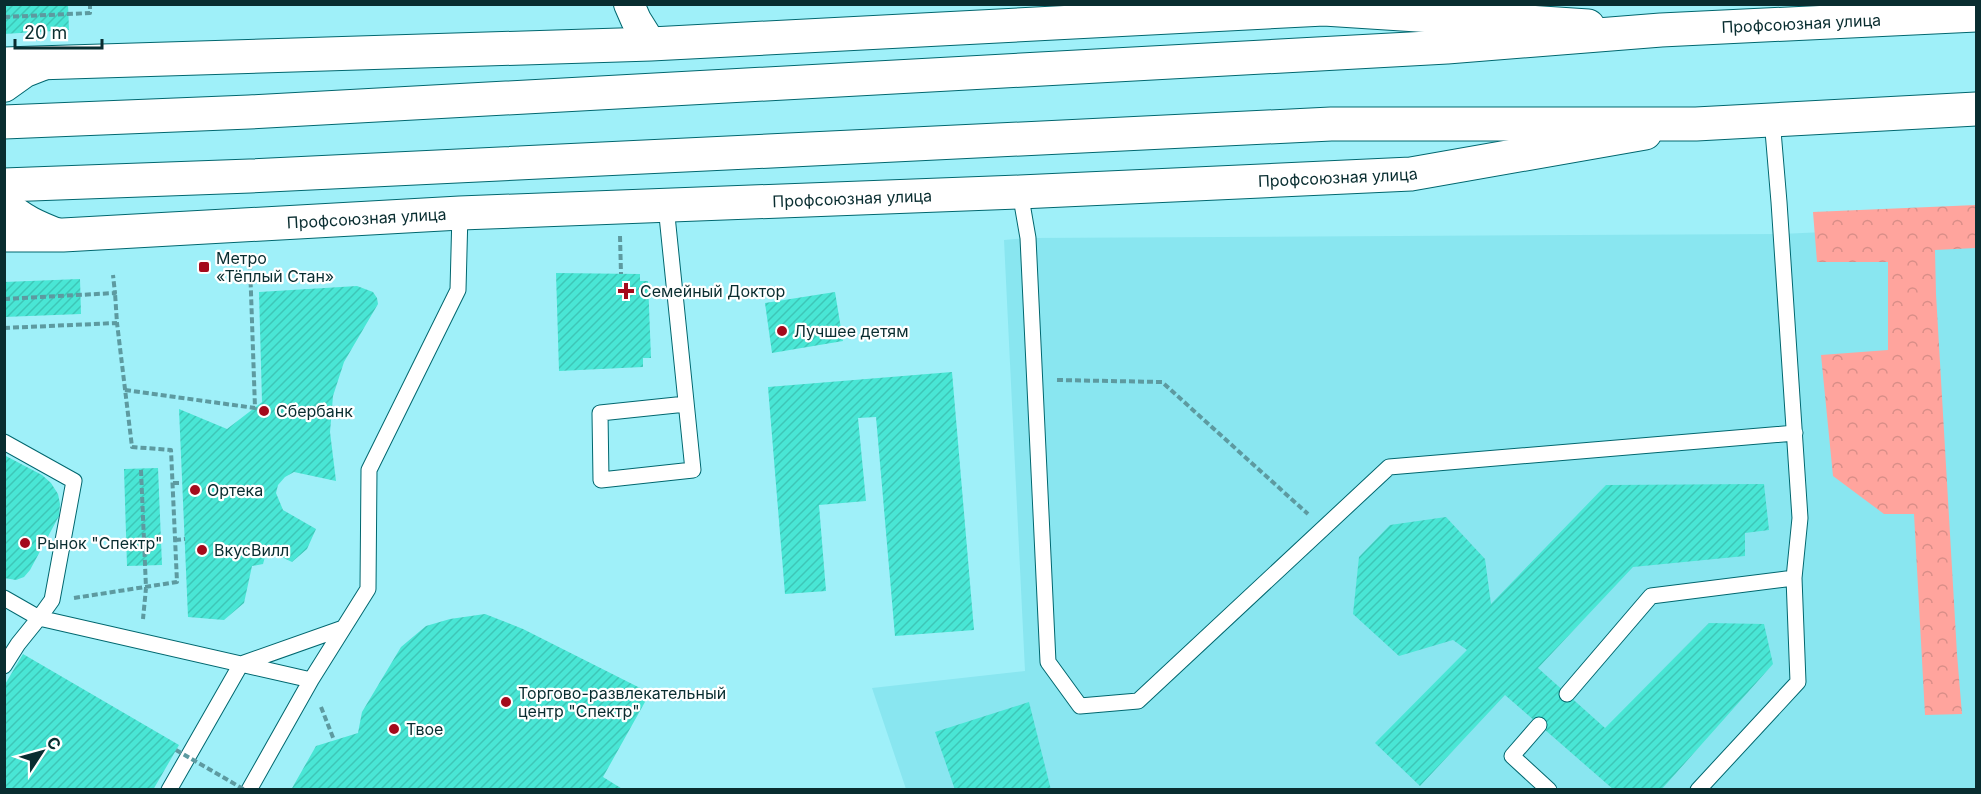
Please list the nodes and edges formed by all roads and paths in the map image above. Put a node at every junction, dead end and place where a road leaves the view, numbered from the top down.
1 (90, 4) edge
2 (629, 4) edge
3 (1977, 15) edge
4 (4, 17) edge
5 (1661, 30) junction
6 (651, 44) junction
7 (51, 62) junction
8 (4, 64) edge
9 (4, 87) edge
10 (1977, 109) edge
11 (1772, 119) junction
12 (4, 122) edge
13 (1696, 124) junction
14 (4, 185) edge
15 (1020, 192) junction
16 (4, 202) edge
17 (666, 206) junction
18 (460, 213) junction
19 (619, 230) dead end
20 (63, 235) junction
21 (4, 236) edge
22 (250, 264) dead end
23 (113, 274) dead end
24 (621, 274) dead end
25 (115, 293) junction
26 (4, 299) edge
27 (117, 323) junction
28 (4, 328) edge
29 (1036, 380) junction
30 (125, 390) junction
31 (686, 404) junction
32 (1795, 433) junction
33 (4, 442) edge
34 (141, 470) dead end
35 (173, 483) junction
36 (182, 483) dead end
37 (1324, 528) junction
38 (185, 539) dead end
39 (176, 540) junction
40 (1794, 578) junction
41 (146, 588) junction
42 (4, 598) edge
43 (52, 600) junction
44 (39, 618) junction
45 (343, 628) junction
46 (141, 640) junction
47 (241, 664) junction
48 (4, 666) edge
49 (311, 680) junction
50 (1567, 694) dead end
51 (1539, 725) dead end
52 (176, 750) dead end
53 (169, 789) edge
54 (247, 789) edge
55 (1549, 789) edge
56 (1698, 789) edge

1 - 4 path
2 - 6 street
3 - 5 main road, Профсоюзная улица
5 - 6 main road, Профсоюзная улица
5 - 12 main road, Профсоюзная улица
6 - 7 main road, Профсоюзная улица
7 - 8 main road, Профсоюзная улица
7 - 9 street
10 - 11 main road, Профсоюзная улица
11 - 13 main road, Профсоюзная улица
11 - 32 lane
13 - 14 main road, Профсоюзная улица
13 - 15 main road, Профсоюзная улица
15 - 17 main road, Профсоюзная улица
15 - 29 lane
16 - 20 street
17 - 18 main road, Профсоюзная улица
17 - 31 lane
18 - 20 main road, Профсоюзная улица
18 - 45 lane
19 - 24 path
20 - 21 main road, Профсоюзная улица
22 - 30 path
23 - 25 path
25 - 26 path
25 - 27 path
27 - 28 path
27 - 30 path
29 - 37 path
29 - 37 lane
30 - 35 path
31 - 31 lane
32 - 37 lane
32 - 40 lane
33 - 43 lane
34 - 41 path
35 - 36 path
35 - 39 path
38 - 39 path
39 - 41 path
40 - 50 lane
40 - 56 lane
41 - 43 path
41 - 46 path
42 - 44 lane
43 - 44 lane
44 - 46 lane
44 - 48 lane
45 - 47 lane
45 - 49 lane
46 - 47 lane
47 - 49 lane
47 - 53 lane
49 - 54 lane
51 - 55 lane
52 - 54 path, bridge

